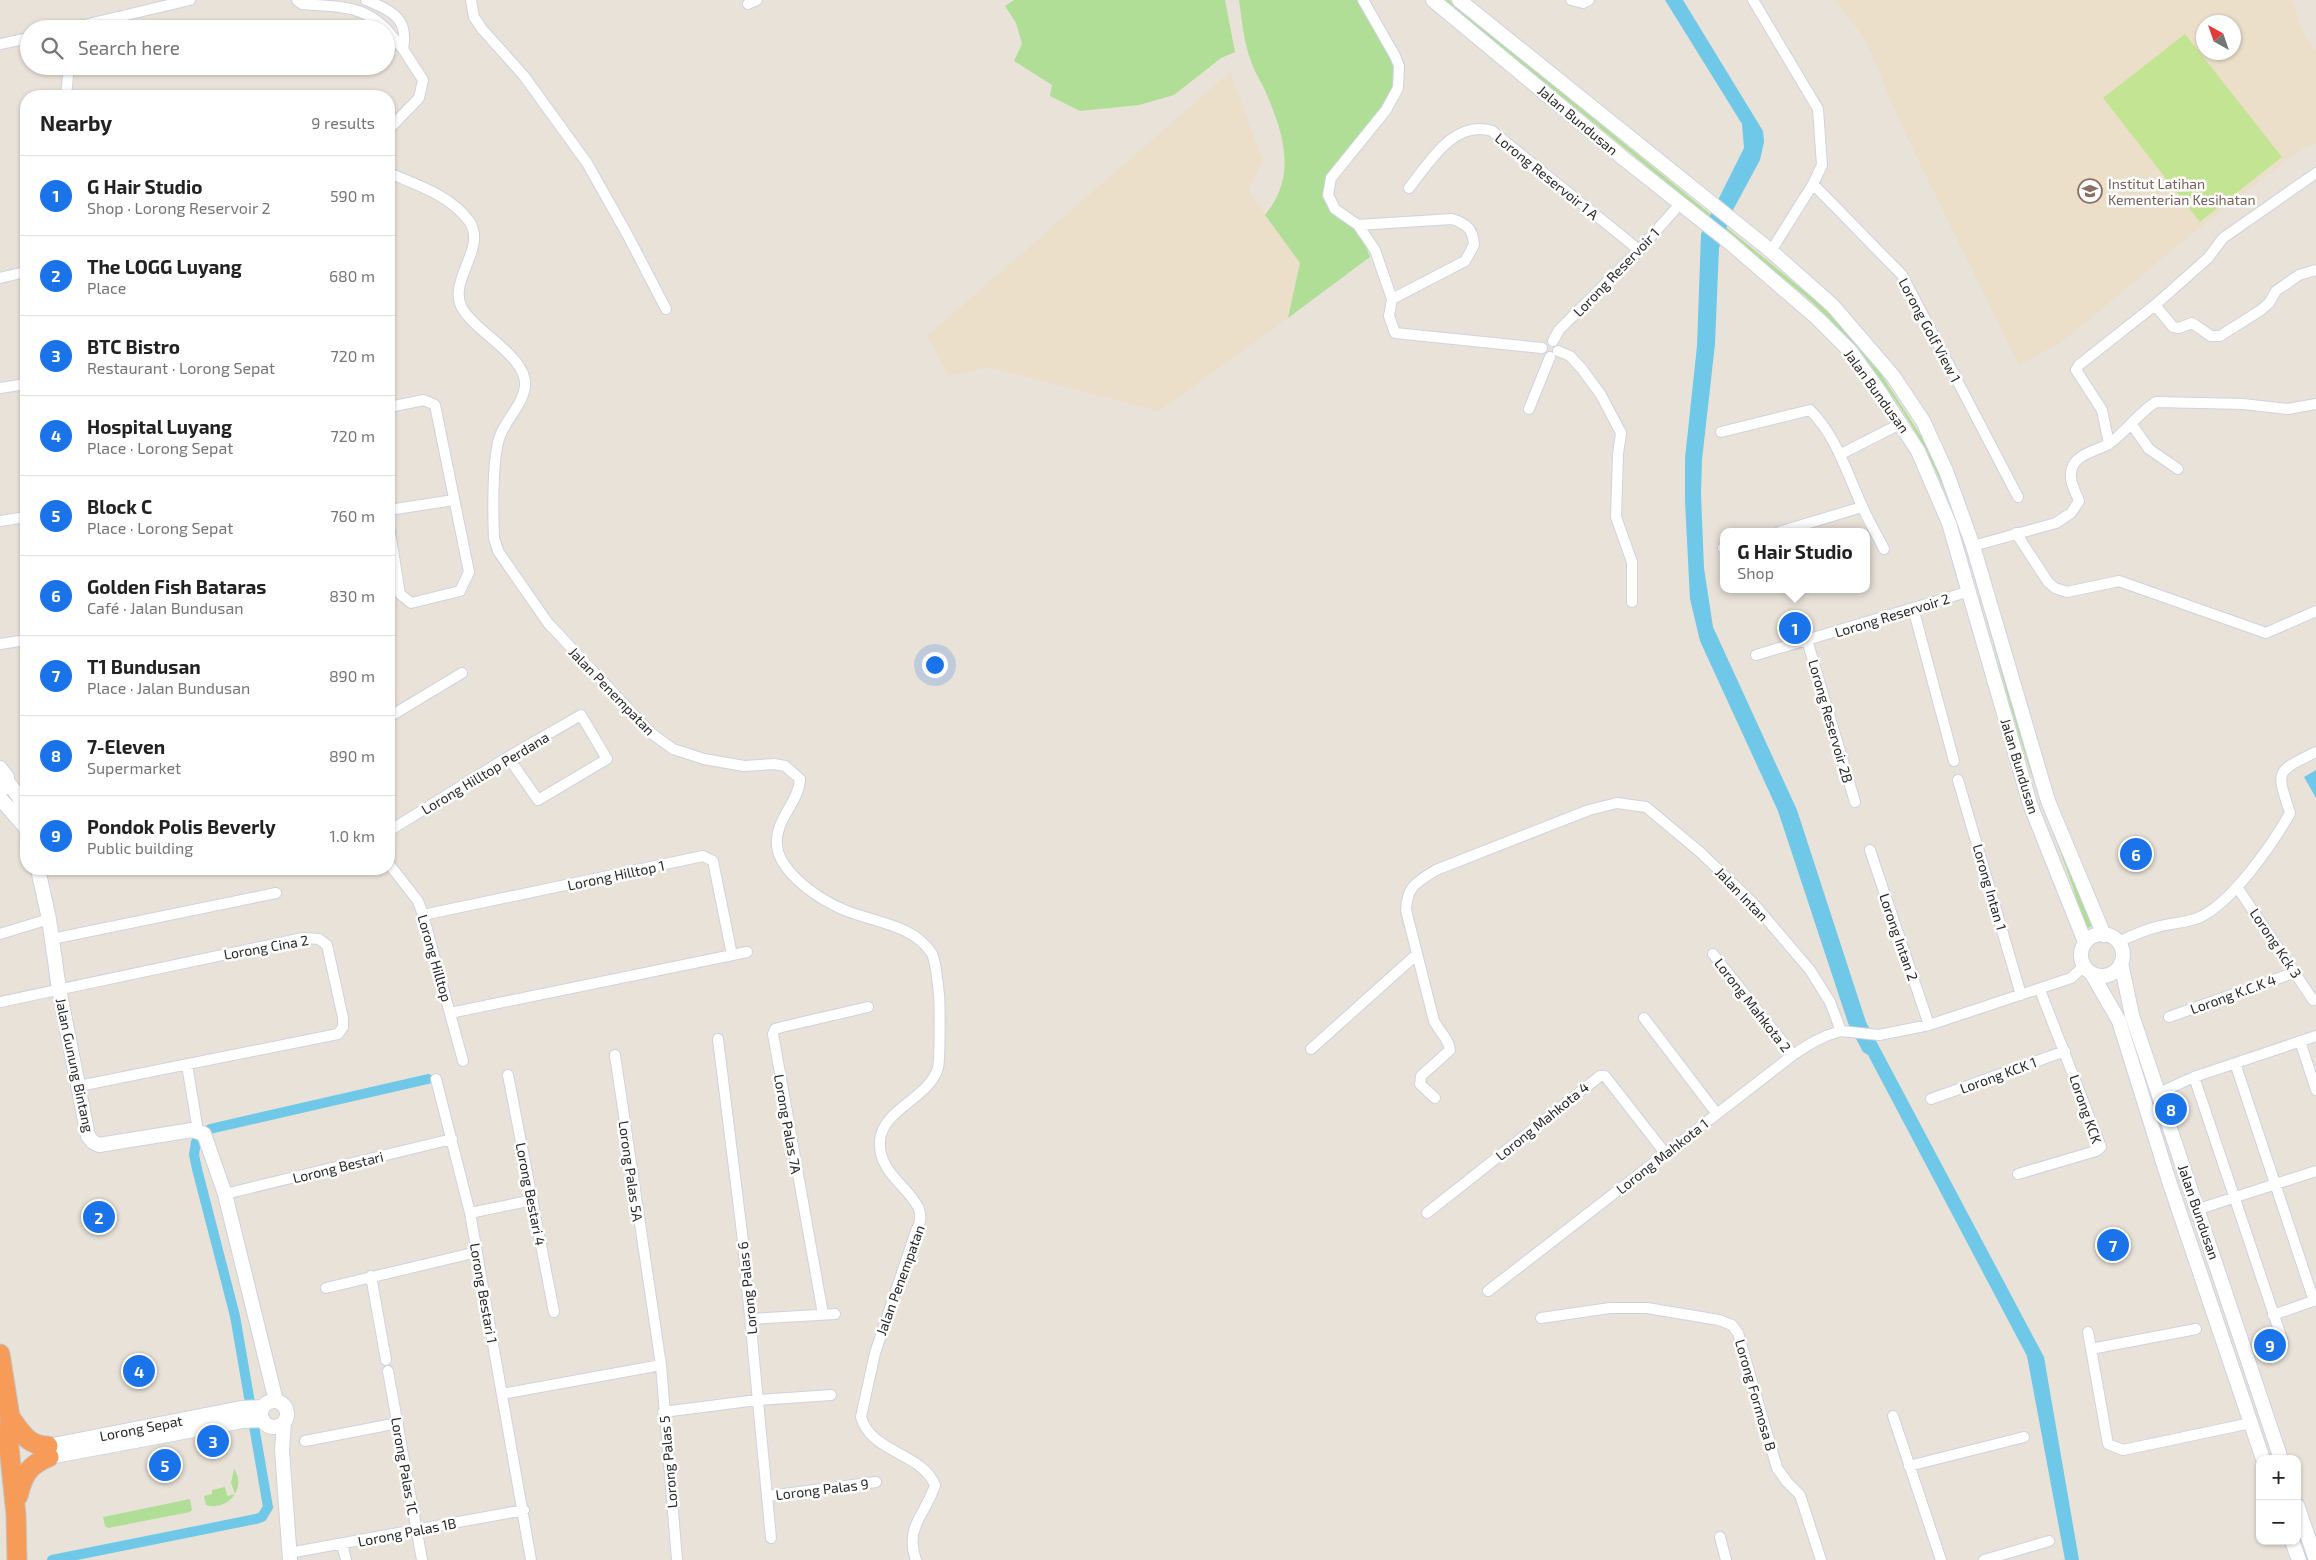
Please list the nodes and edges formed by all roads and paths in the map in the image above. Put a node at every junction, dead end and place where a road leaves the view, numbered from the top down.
1 (190, 0) edge
2 (297, 0) edge
3 (366, 0) edge
4 (471, 0) edge
5 (1362, 0) edge
6 (1433, 0) edge
7 (1459, 0) edge
8 (1571, 0) edge
9 (1589, 0) edge
10 (1753, 0) edge
11 (105, 20) edge
12 (373, 20) edge
13 (20, 40) edge
14 (395, 40) edge
15 (0, 44) edge
16 (403, 49) junction
17 (68, 75) edge
18 (67, 90) edge
19 (395, 123) edge
20 (2316, 173) edge
21 (395, 176) edge
22 (1813, 184) junction
23 (1410, 188) dead end
24 (1680, 204) junction
25 (1358, 224) junction
26 (1639, 250) junction
27 (1770, 251) junction
28 (2316, 270) edge
29 (20, 273) edge
30 (0, 278) edge
31 (1392, 299) junction
32 (2155, 305) junction
33 (666, 309) dead end
34 (1553, 341) junction
35 (1542, 348) junction
36 (1554, 354) junction
37 (20, 385) edge
38 (0, 388) edge
39 (2316, 404) edge
40 (395, 406) edge
41 (1529, 409) dead end
42 (1902, 423) junction
43 (2132, 425) junction
44 (1721, 432) dead end
45 (2109, 444) junction
46 (1841, 454) junction
47 (2178, 469) dead end
48 (2018, 497) dead end
49 (454, 500) junction
50 (1862, 507) junction
51 (395, 509) edge
52 (20, 518) edge
53 (0, 521) edge
54 (1792, 528) edge
55 (2016, 534) junction
56 (1973, 546) junction
57 (1884, 549) dead end
58 (395, 563) edge
59 (1970, 591) junction
60 (1632, 602) dead end
61 (1912, 608) junction
62 (2316, 611) edge
63 (1807, 640) junction
64 (20, 641) edge
65 (0, 644) edge
66 (1756, 655) dead end
67 (462, 673) dead end
68 (395, 713) edge
69 (2316, 752) edge
70 (508, 757) junction
71 (1954, 761) dead end
72 (2, 774) edge
73 (1958, 780) dead end
74 (0, 798) edge
75 (20, 800) edge
76 (1855, 802) dead end
77 (20, 821) edge
78 (395, 827) edge
79 (1870, 850) dead end
80 (395, 872) edge
81 (39, 875) edge
82 (2237, 887) junction
83 (276, 893) dead end
84 (423, 915) junction
85 (49, 919) junction
86 (0, 934) edge
87 (2104, 934) junction
88 (52, 939) junction
89 (2085, 942) junction
90 (2118, 942) junction
91 (747, 952) dead end
92 (1713, 954) dead end
93 (732, 955) junction
94 (1416, 956) junction
95 (2121, 963) junction
96 (2088, 970) junction
97 (2296, 972) junction
98 (59, 989) junction
99 (2040, 990) junction
100 (2021, 995) junction
101 (2313, 1000) dead end
102 (0, 1002) edge
103 (868, 1007) dead end
104 (450, 1013) junction
105 (2169, 1017) dead end
106 (1644, 1018) dead end
107 (1929, 1025) junction
108 (1846, 1032) junction
109 (2316, 1036) edge
110 (718, 1039) dead end
111 (2300, 1041) junction
112 (1311, 1049) dead end
113 (2065, 1051) junction
114 (615, 1055) dead end
115 (1793, 1055) junction
116 (463, 1060) dead end
117 (2235, 1063) junction
118 (187, 1065) junction
119 (508, 1075) dead end
120 (2194, 1077) junction
121 (436, 1079) dead end
122 (78, 1086) junction
123 (2316, 1090) edge
124 (2159, 1093) junction
125 (1434, 1098) dead end
126 (1931, 1099) dead end
127 (1717, 1114) junction
128 (198, 1131) junction
129 (452, 1139) junction
130 (1665, 1153) junction
131 (2316, 1171) edge
132 (2018, 1174) dead end
133 (2275, 1184) junction
134 (225, 1194) junction
135 (2233, 1198) junction
136 (533, 1200) junction
137 (2198, 1209) junction
138 (470, 1213) junction
139 (1427, 1213) dead end
140 (477, 1252) junction
141 (372, 1276) junction
142 (648, 1286) joint
143 (326, 1288) dead end
144 (1488, 1291) dead end
145 (2315, 1301) edge
146 (554, 1312) dead end
147 (823, 1314) junction
148 (835, 1314) dead end
149 (2273, 1314) junction
150 (1540, 1318) dead end
151 (751, 1319) junction
152 (2196, 1329) dead end
153 (2088, 1332) dead end
154 (2283, 1342) dead end
155 (2090, 1348) junction
156 (0, 1354) edge
157 (386, 1360) dead end
158 (661, 1365) junction
159 (388, 1371) dead end
160 (502, 1394) junction
161 (831, 1395) dead end
162 (757, 1400) junction
163 (276, 1401) junction
164 (663, 1412) junction
165 (1893, 1416) dead end
166 (10, 1417) junction
167 (258, 1417) junction
168 (398, 1423) junction
169 (2251, 1424) junction
170 (2024, 1437) dead end
171 (305, 1441) dead end
172 (49, 1452) junction
173 (2262, 1455) edge
174 (2280, 1455) edge
175 (1909, 1466) junction
176 (876, 1482) dead end
177 (768, 1496) junction
178 (524, 1510) junction
179 (16, 1515) junction
180 (2301, 1517) edge
181 (417, 1530) junction
182 (770, 1538) dead end
183 (1720, 1538) dead end
184 (2049, 1541) dead end
185 (342, 1544) junction
186 (2293, 1545) edge
187 (296, 1556) edge
188 (2314, 1557) edge
189 (17, 1558) edge
190 (346, 1560) edge
191 (422, 1560) edge
192 (531, 1560) edge
193 (677, 1560) edge
194 (916, 1560) edge
195 (1726, 1560) edge
196 (1822, 1560) edge
197 (1941, 1560) edge
198 (1984, 1560) edge
199 (2299, 1560) edge

1 - 11 street
2 - 12 street
3 - 16 street
4 - 33 street
5 - 25 street
6 - 24 main road, Jalan Bundusan
7 - 27 main road, Jalan Bundusan
8 - 9 street
10 - 22 street
13 - 15 street
14 - 16 street
16 - 19 street
17 - 18 street
20 - 32 street
21 - 194 street, Jalan Penempatan
22 - 27 street
22 - 48 street, Lorong Golf View 1
23 - 26 street, Lorong Reservoir 1 A
24 - 26 street, Lorong Reservoir 1
24 - 42 main road, Jalan Bundusan
25 - 31 street
25 - 31 street
26 - 34 street, Lorong Reservoir 1
27 - 56 main road, Jalan Bundusan
28 - 32 street
29 - 30 street
31 - 35 street
32 - 45 street
34 - 35 street
34 - 36 street
35 - 36 street
36 - 41 street
36 - 60 street
37 - 38 street
39 - 43 street
40 - 49 street
42 - 46 street
42 - 59 main road, Jalan Bundusan
43 - 45 street
43 - 47 street
44 - 46 street
45 - 55 street
46 - 50 street
49 - 51 street
49 - 58 street
50 - 54 street
50 - 57 street
52 - 53 street
55 - 56 street
55 - 62 street
56 - 87 main road, Jalan Bundusan
59 - 61 street, Lorong Reservoir 2
59 - 89 main road, Jalan Bundusan
61 - 63 street, Lorong Reservoir 2
61 - 71 street
63 - 66 street, Lorong Reservoir 2
63 - 76 street, Lorong Reservoir 2B
64 - 65 street
67 - 68 street
69 - 82 street
70 - 70 street, Lorong Hilltop Perdana
70 - 78 street, Lorong Hilltop Perdana
72 - 75 main road
73 - 100 street, Lorong Intan 1
74 - 77 main road
79 - 107 street, Lorong Intan 2
80 - 84 street, Lorong Hilltop
81 - 85 main road, Jalan Gunung Bintang
82 - 90 street
82 - 97 street, Lorong Kck 3
83 - 88 street
84 - 93 street, Lorong Hilltop 1
84 - 104 street, Lorong Hilltop
85 - 86 street
85 - 88 main road, Jalan Gunung Bintang
87 - 89 main road
87 - 90 main road
88 - 98 main road, Jalan Gunung Bintang
89 - 96 main road
90 - 95 main road
91 - 93 street
92 - 115 street, Lorong Mahkota 2
93 - 104 street
94 - 108 street, Jalan Intan
94 - 112 street
94 - 125 street
95 - 96 main road
95 - 124 main road, Jalan Bundusan
96 - 99 street
96 - 169 main road, Jalan Bundusan
97 - 101 street, Lorong Kck 3
97 - 105 street, Lorong K.C.K 4
98 - 102 street
98 - 118 street, Lorong Cina 2
98 - 122 main road, Jalan Gunung Bintang
99 - 100 street
99 - 113 street, Lorong KCK
100 - 107 street
103 - 147 street, Lorong Palas 7A
104 - 116 street, Lorong Hilltop
106 - 127 street
107 - 108 street
108 - 115 street, Lorong Mahkota 1
109 - 111 street
110 - 151 street, Lorong Palas 6
111 - 117 street
111 - 123 street
113 - 126 street, Lorong KCK 1
113 - 132 street, Lorong KCK
114 - 142 street, Lorong Palas 5A
115 - 127 street, Lorong Mahkota 1
117 - 120 street
117 - 133 street
118 - 122 street, Lorong Cina 2
118 - 128 street
119 - 136 street, Lorong Bestari 4
120 - 124 street
120 - 135 street
121 - 129 street, Lorong Bestari 1
122 - 128 main road, Jalan Gunung Bintang
124 - 137 main road, Jalan Bundusan
127 - 130 street, Lorong Mahkota 1
128 - 134 main road
129 - 134 street, Lorong Bestari
129 - 138 street, Lorong Bestari 1
130 - 139 street, Lorong Mahkota 4
130 - 144 street, Lorong Mahkota 1
131 - 133 street
133 - 135 street
133 - 145 street
134 - 163 main road
135 - 137 street
135 - 149 street
136 - 138 street
136 - 146 street, Lorong Bestari 4
137 - 174 main road, Jalan Bundusan
138 - 140 street, Lorong Bestari 1
140 - 141 street
140 - 160 street, Lorong Bestari 1
141 - 143 street
141 - 157 street
142 - 158 street, Lorong Palas 5
145 - 149 street
147 - 148 street
147 - 151 street
149 - 154 street
150 - 196 street, Lorong Formosa B
151 - 162 street, Lorong Palas 6
152 - 155 street
153 - 155 street
155 - 169 street
156 - 166 highway
158 - 160 street
158 - 164 street, Lorong Palas 5
159 - 168 street, Lorong Palas 1C
160 - 178 street, Lorong Bestari 1
161 - 162 street
162 - 164 street
162 - 177 street, Lorong Palas 6
163 - 167 main road
163 - 167 main road
164 - 193 street, Lorong Palas 5
165 - 175 street
166 - 172 highway
166 - 179 highway
167 - 172 main road, Lorong Sepat
167 - 172 main road, Lorong Sepat
167 - 187 main road
168 - 171 street
168 - 181 street, Lorong Palas 1C
169 - 173 main road, Jalan Bundusan
170 - 175 street
172 - 179 highway
175 - 197 street
176 - 177 street, Lorong Palas 9
177 - 182 street, Lorong Palas 6
178 - 181 street, Lorong Palas 1B
178 - 192 street, Lorong Bestari 1
179 - 189 highway
180 - 188 main road
181 - 185 street, Lorong Palas 1B
181 - 191 street, Lorong Palas 1C
183 - 195 street
184 - 198 street
185 - 187 street, Lorong Palas 1B
185 - 190 street
186 - 199 main road

